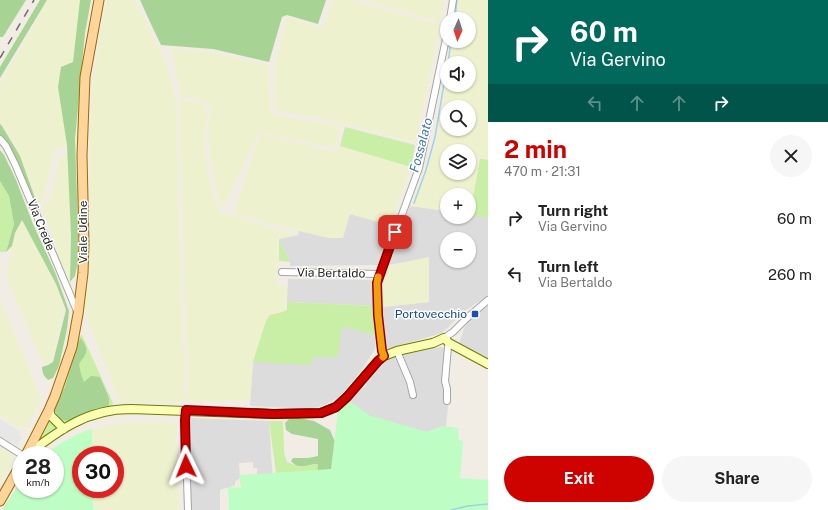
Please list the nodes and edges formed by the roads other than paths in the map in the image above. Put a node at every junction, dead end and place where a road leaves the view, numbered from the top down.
1 (99, 0) edge
2 (453, 0) edge
3 (451, 12) edge
4 (444, 48) edge
5 (0, 139) edge
6 (282, 272) dead end
7 (380, 274) junction
8 (488, 300) edge
9 (78, 314) junction
10 (447, 341) junction
11 (397, 351) junction
12 (383, 353) junction
13 (488, 364) edge
14 (413, 395) dead end
15 (447, 402) dead end
16 (49, 410) junction
17 (186, 410) junction
18 (64, 429) junction
19 (0, 440) edge
20 (31, 446) edge
21 (38, 446) edge
22 (12, 448) edge
23 (12, 480) edge
24 (0, 502) edge
25 (188, 510) edge

1 - 9 main road, Viale Udine
2 - 3 street
4 - 7 street, Via Bertaldo
5 - 9 street, Via Crede
6 - 7 street, Via Bertaldo
7 - 12 street, Via Bertaldo
8 - 10 street
9 - 16 main road, Viale Udine
10 - 11 street
10 - 13 street
10 - 15 street
11 - 12 street
11 - 14 street
12 - 17 street
16 - 18 street
16 - 20 main road, Viale Udine
17 - 18 street
17 - 25 street
18 - 21 street
19 - 22 street
23 - 24 main road

